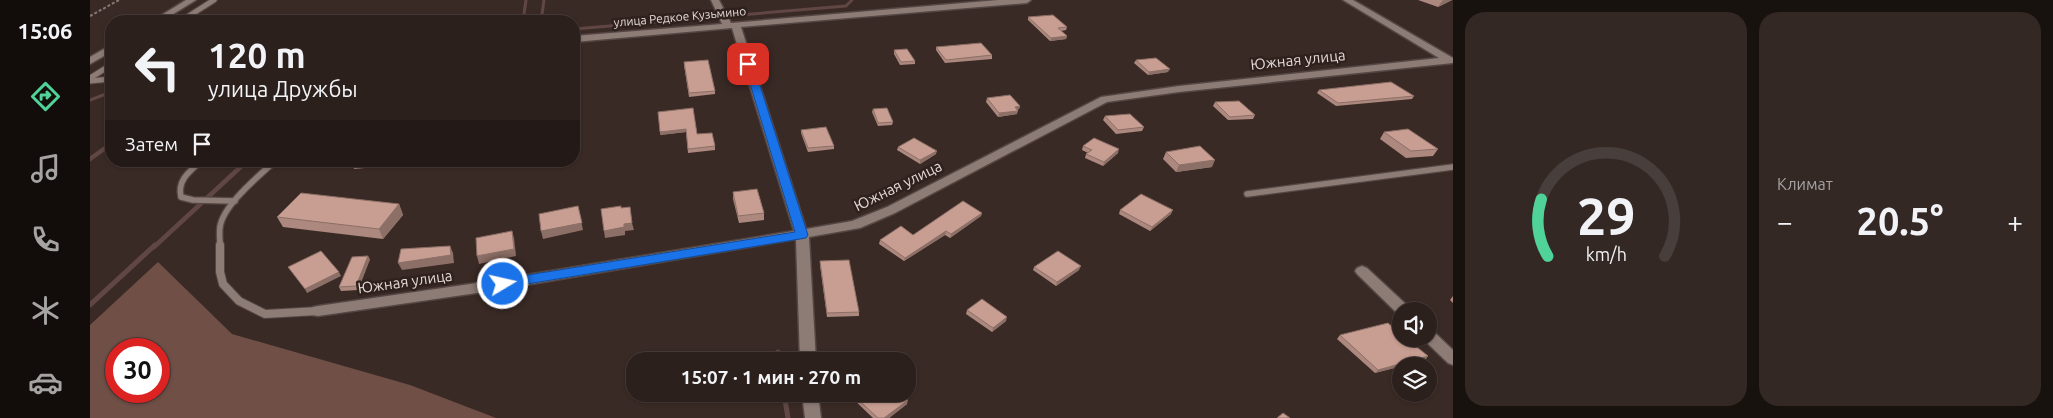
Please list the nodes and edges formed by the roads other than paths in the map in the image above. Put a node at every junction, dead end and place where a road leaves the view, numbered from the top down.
1 (192, 0) edge
2 (214, 0) edge
3 (715, 0) edge
4 (1027, 0) edge
5 (1347, 0) edge
6 (166, 15) edge
7 (190, 15) edge
8 (732, 26) junction
9 (580, 39) edge
10 (105, 52) edge
11 (90, 61) edge
12 (1451, 61) edge
13 (105, 69) edge
14 (105, 79) edge
15 (90, 80) edge
16 (195, 167) edge
17 (268, 167) edge
18 (1453, 167) edge
19 (1247, 194) dead end
20 (235, 201) junction
21 (802, 235) junction
22 (1362, 271) dead end
23 (1395, 302) edge
24 (318, 311) joint
25 (1437, 344) edge
26 (808, 352) edge
27 (1453, 359) edge
28 (811, 402) edge
29 (812, 418) edge

1 - 6 street
2 - 7 lane
3 - 8 street
4 - 8 street, улица Редкое Кузьмино
5 - 12 street
8 - 9 street, улица Редкое Кузьмино
8 - 21 street
10 - 11 street
12 - 21 street, Южная улица
13 - 15 lane
14 - 15 lane
16 - 20 lane
17 - 20 lane
18 - 19 lane
20 - 24 lane
21 - 24 street, Южная улица
21 - 26 street
22 - 23 street
25 - 27 street
28 - 29 street

